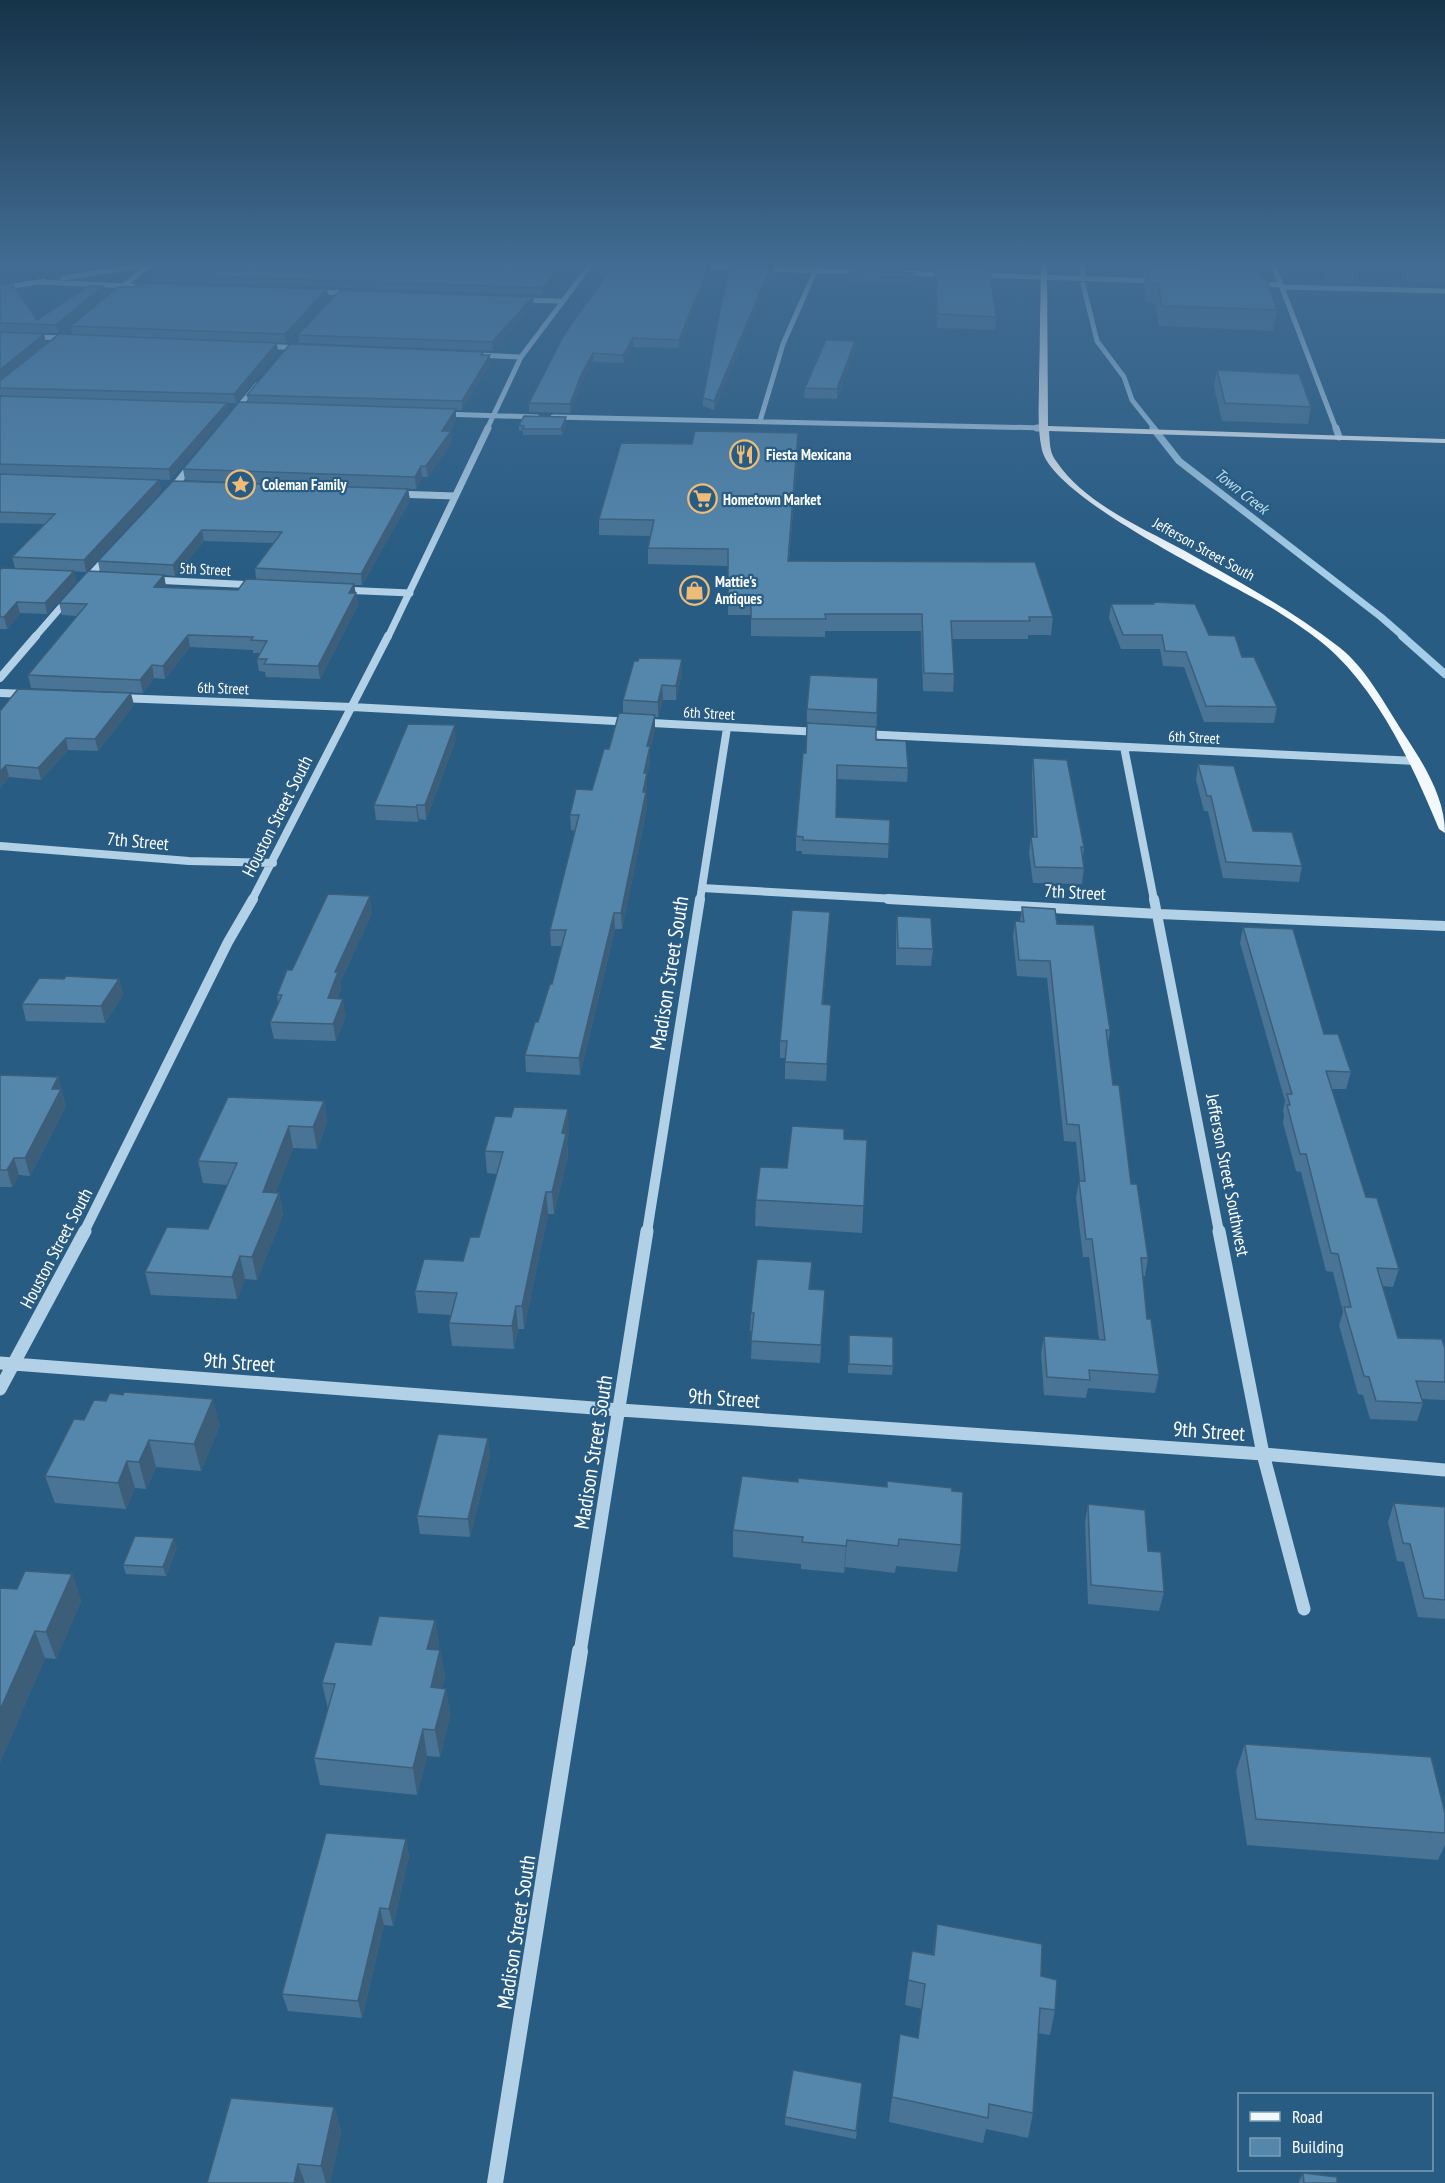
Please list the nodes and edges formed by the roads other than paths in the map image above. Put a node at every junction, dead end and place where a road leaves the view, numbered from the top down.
1 (517, 366) edge
2 (777, 366) edge
3 (1043, 366) edge
4 (1312, 366) edge
5 (260, 382) edge
6 (226, 408) edge
7 (237, 408) junction
8 (249, 408) edge
9 (435, 414) edge
10 (493, 416) junction
11 (230, 417) edge
12 (760, 422) junction
13 (1045, 428) junction
14 (1339, 437) junction
15 (1445, 441) edge
16 (195, 460) edge
17 (163, 486) dead end
18 (174, 487) junction
19 (186, 487) edge
20 (384, 494) edge
21 (166, 495) edge
22 (454, 496) junction
23 (112, 552) edge
24 (77, 576) dead end
25 (88, 576) junction
26 (100, 577) edge
27 (148, 580) edge
28 (81, 585) edge
29 (267, 586) edge
30 (327, 589) edge
31 (74, 593) edge
32 (410, 593) junction
33 (0, 678) edge
34 (0, 693) edge
35 (35, 694) edge
36 (105, 697) edge
37 (352, 707) junction
38 (727, 728) junction
39 (832, 733) edge
40 (856, 734) edge
41 (1124, 747) junction
42 (1416, 761) junction
43 (1445, 830) edge
44 (0, 846) edge
45 (273, 863) junction
46 (702, 888) junction
47 (1159, 914) junction
48 (1445, 926) edge
49 (6, 1364) edge
50 (0, 1389) edge
51 (620, 1410) junction
52 (1263, 1454) junction
53 (1445, 1470) edge
54 (1304, 1609) dead end
55 (495, 2183) edge

1 - 10 street, Houston Street South
2 - 12 street
3 - 13 main road, Jefferson Street South
4 - 14 street
5 - 7 street
6 - 7 street
7 - 8 street
7 - 11 street
9 - 10 street
10 - 12 street
10 - 22 street, Houston Street South
12 - 13 street
13 - 14 main road
13 - 42 main road, Jefferson Street South
14 - 15 main road
16 - 18 street
17 - 18 street
18 - 19 street
18 - 21 street
20 - 22 street
22 - 32 street, Houston Street South
23 - 25 street
24 - 25 street
25 - 26 street
25 - 28 street
27 - 29 street, 5th Street
30 - 32 street
31 - 33 street
32 - 37 street, Houston Street South
34 - 35 street
36 - 37 street, 6th Street
37 - 38 street, 6th Street
37 - 45 street, Houston Street South
38 - 39 street, 6th Street
38 - 46 street, Madison Street South
40 - 41 street, 6th Street
41 - 42 street, 6th Street
41 - 47 street, Jefferson Street Southwest
42 - 43 main road, Jefferson Street South
44 - 45 street, 7th Street
45 - 49 street, Houston Street South
46 - 47 street, 7th Street
46 - 51 street, Madison Street South
47 - 48 street, 7th Street
47 - 52 street, Jefferson Street Southwest
49 - 50 street, Houston Street South
49 - 51 street, 9th Street
51 - 52 street, 9th Street
51 - 55 street, Madison Street South
52 - 53 street, 9th Street
52 - 54 street, Jefferson Street Southwest

